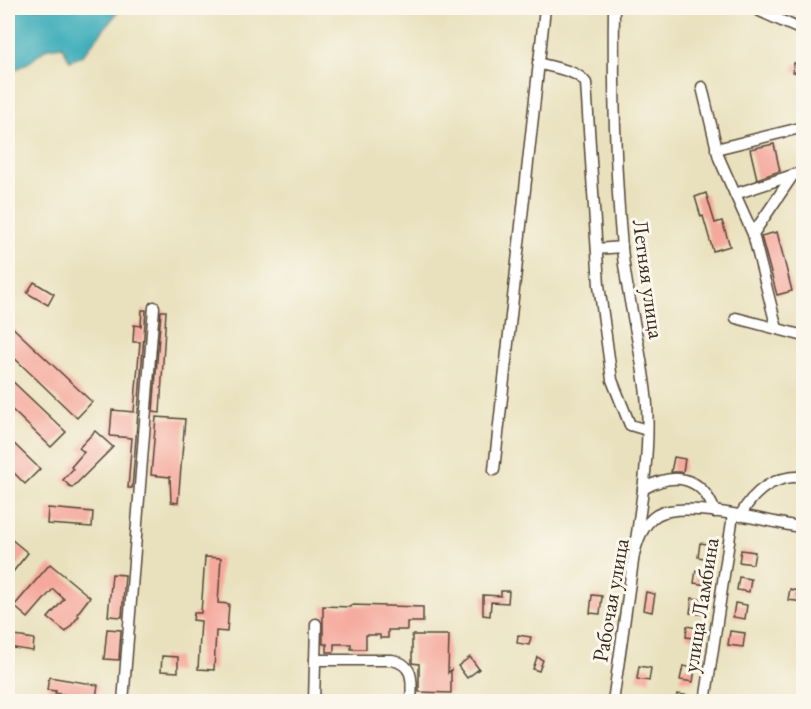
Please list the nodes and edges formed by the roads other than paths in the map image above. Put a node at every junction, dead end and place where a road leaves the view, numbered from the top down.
1 (545, 8) edge
2 (614, 8) edge
3 (753, 8) edge
4 (804, 31) edge
5 (538, 63) junction
6 (702, 87) dead end
7 (804, 128) edge
8 (716, 149) junction
9 (798, 174) edge
10 (735, 194) junction
11 (753, 234) junction
12 (622, 247) junction
13 (597, 249) junction
14 (154, 307) dead end
15 (736, 318) dead end
16 (777, 329) junction
17 (804, 336) edge
18 (647, 430) junction
19 (494, 470) dead end
20 (804, 477) edge
21 (643, 489) junction
22 (715, 512) junction
23 (736, 516) junction
24 (804, 528) edge
25 (634, 554) junction
26 (316, 624) dead end
27 (315, 660) junction
28 (123, 702) edge
29 (314, 702) edge
30 (411, 702) edge
31 (613, 702) edge
32 (705, 702) edge

1 - 5 street
2 - 12 street, Летняя улица
3 - 4 street
5 - 13 street
5 - 19 street
6 - 8 street
7 - 8 street
8 - 10 street
9 - 10 street
9 - 11 street
10 - 11 street
11 - 16 street
12 - 13 street
12 - 18 street, Летняя улица
13 - 18 street
14 - 28 street
15 - 16 street
16 - 17 street
18 - 21 street, Летняя улица
20 - 23 street
21 - 22 street
21 - 25 street, Летняя улица
22 - 23 street, Рабочая улица
22 - 25 street, Рабочая улица
23 - 24 street, Рабочая улица
23 - 32 street, улица Ламбина
25 - 31 street, Рабочая улица
26 - 27 street
27 - 29 street
27 - 30 street

